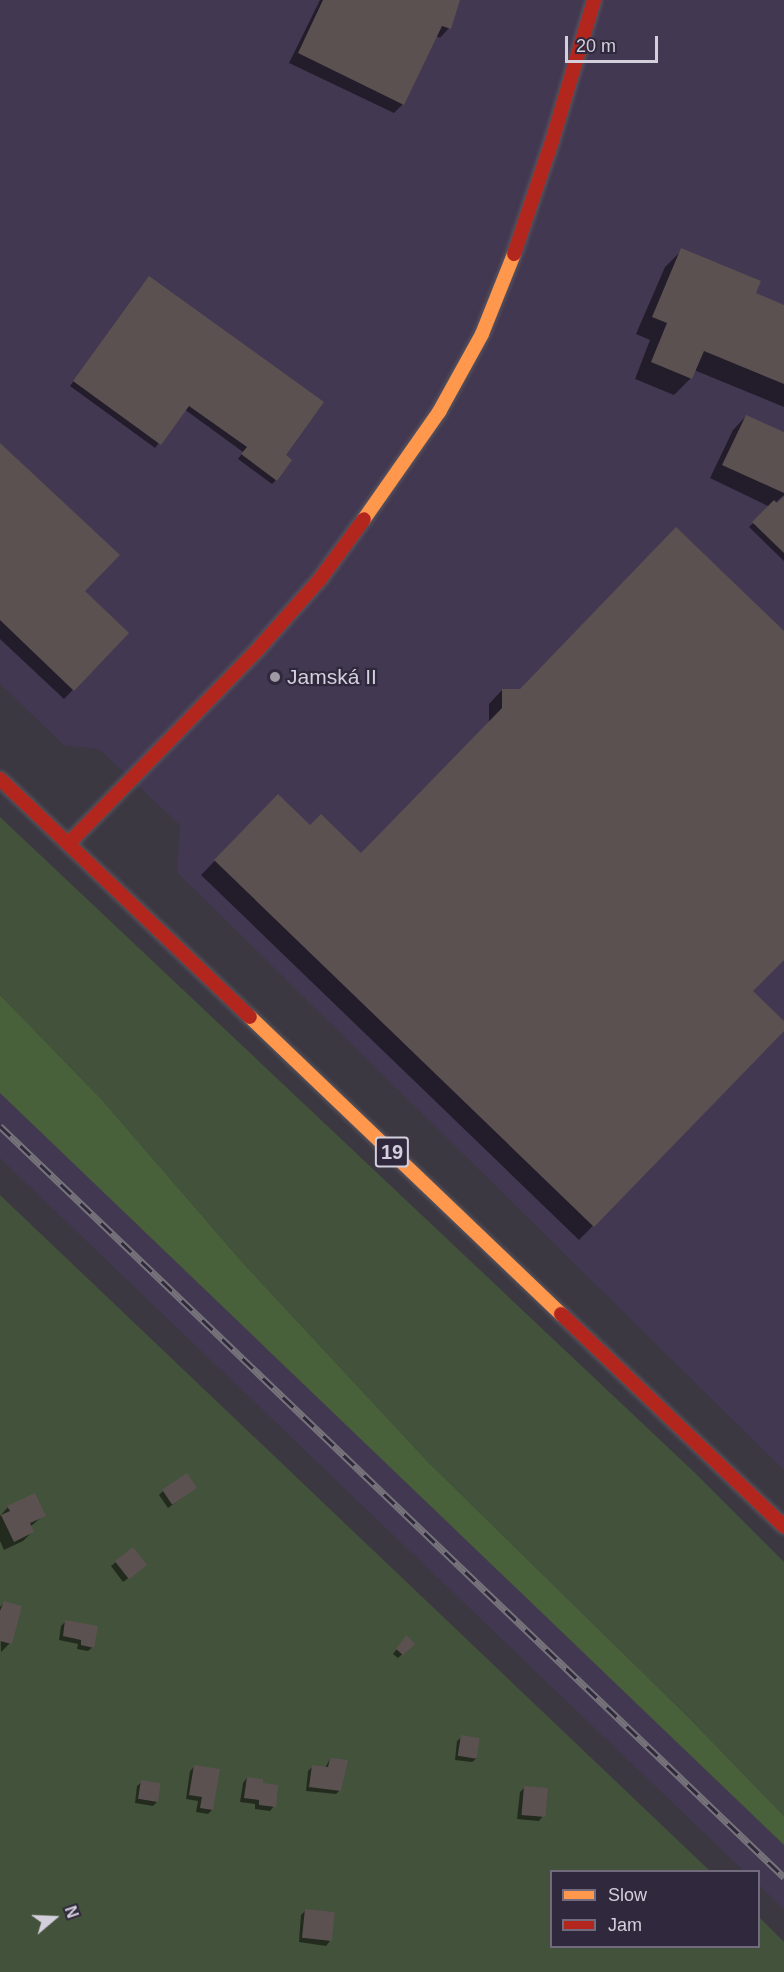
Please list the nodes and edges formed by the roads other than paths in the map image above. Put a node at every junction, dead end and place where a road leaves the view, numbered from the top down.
1 (594, 0) edge
2 (0, 779) edge
3 (68, 844) junction
4 (784, 1526) edge

1 - 3 main road
2 - 3 main road, 19
3 - 4 main road, 19

